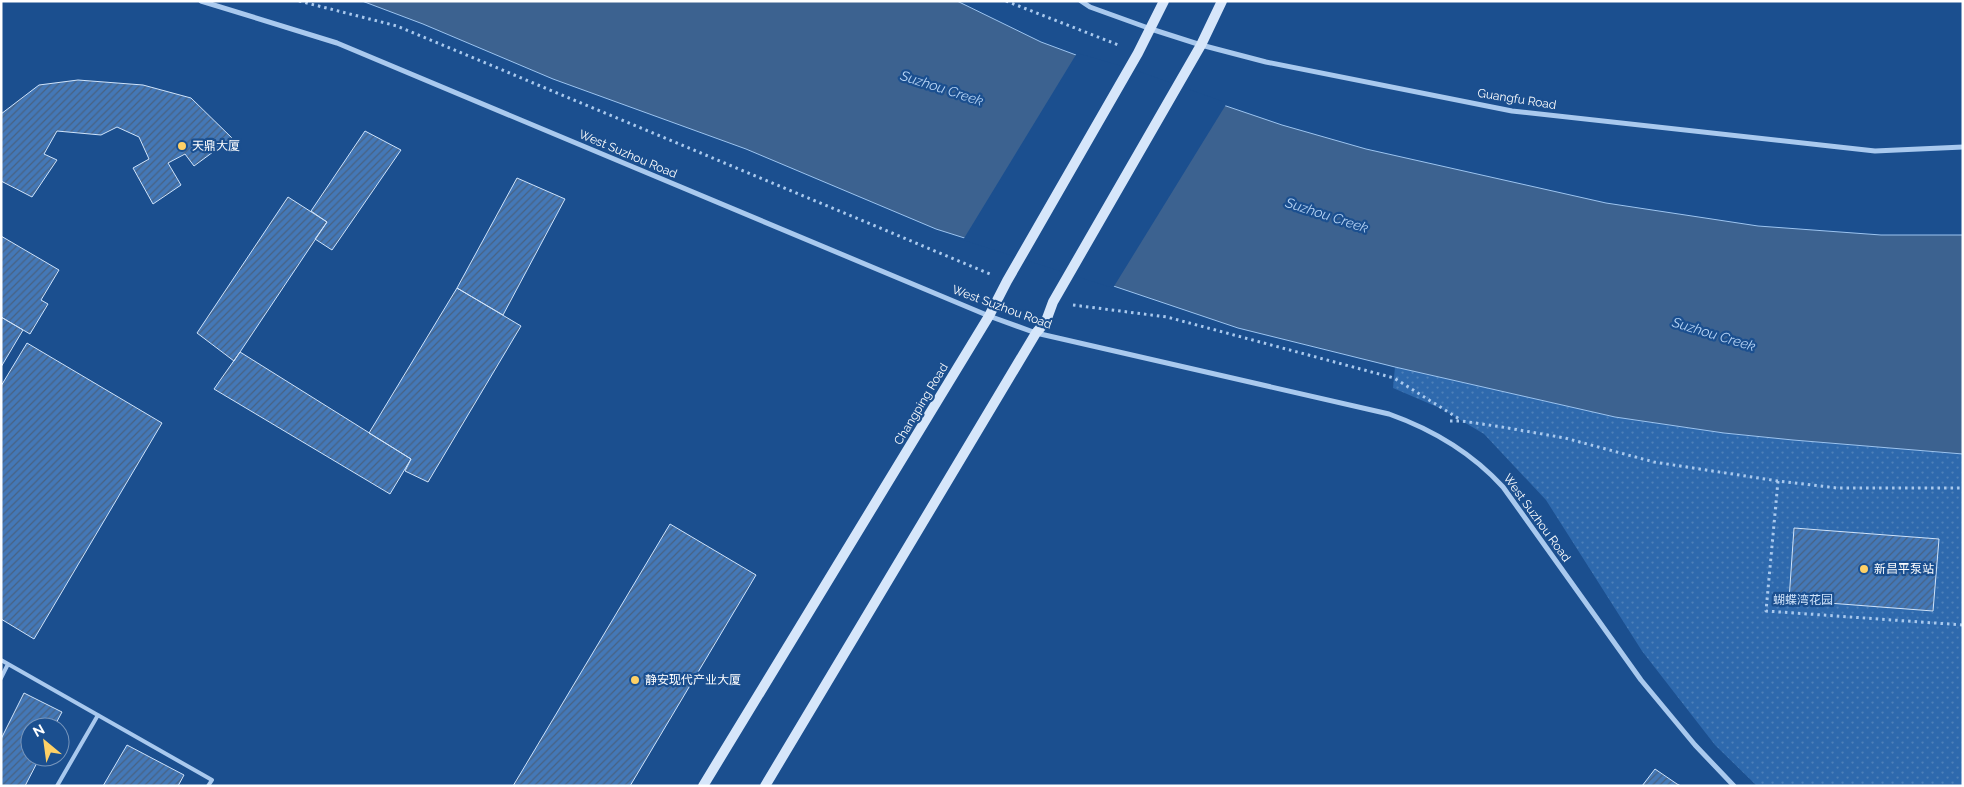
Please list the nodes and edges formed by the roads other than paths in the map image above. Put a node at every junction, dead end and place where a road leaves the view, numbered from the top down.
1 (201, 1) edge
2 (1081, 1) edge
3 (1164, 1) edge
4 (1222, 1) edge
5 (1151, 28) junction
6 (1201, 45) junction
7 (1963, 147) edge
8 (989, 316) junction
9 (1036, 333) junction
10 (1, 660) edge
11 (8, 664) junction
12 (1, 678) edge
13 (98, 715) junction
14 (57, 786) edge
15 (208, 786) edge
16 (703, 786) edge
17 (765, 786) edge
18 (1734, 786) edge

1 - 8 street, West Suzhou Road
2 - 5 street, Guangfu Road
3 - 5 main road, Changping Road
4 - 6 main road
5 - 6 street, Guangfu Road
5 - 8 main road, Changping Road
6 - 7 street, Guangfu Road
6 - 9 main road
8 - 9 street, West Suzhou Road
8 - 16 main road, Changping Road
9 - 17 main road
9 - 18 street, West Suzhou Road
10 - 11 lane
11 - 12 lane
11 - 13 lane
13 - 14 lane
13 - 15 lane

